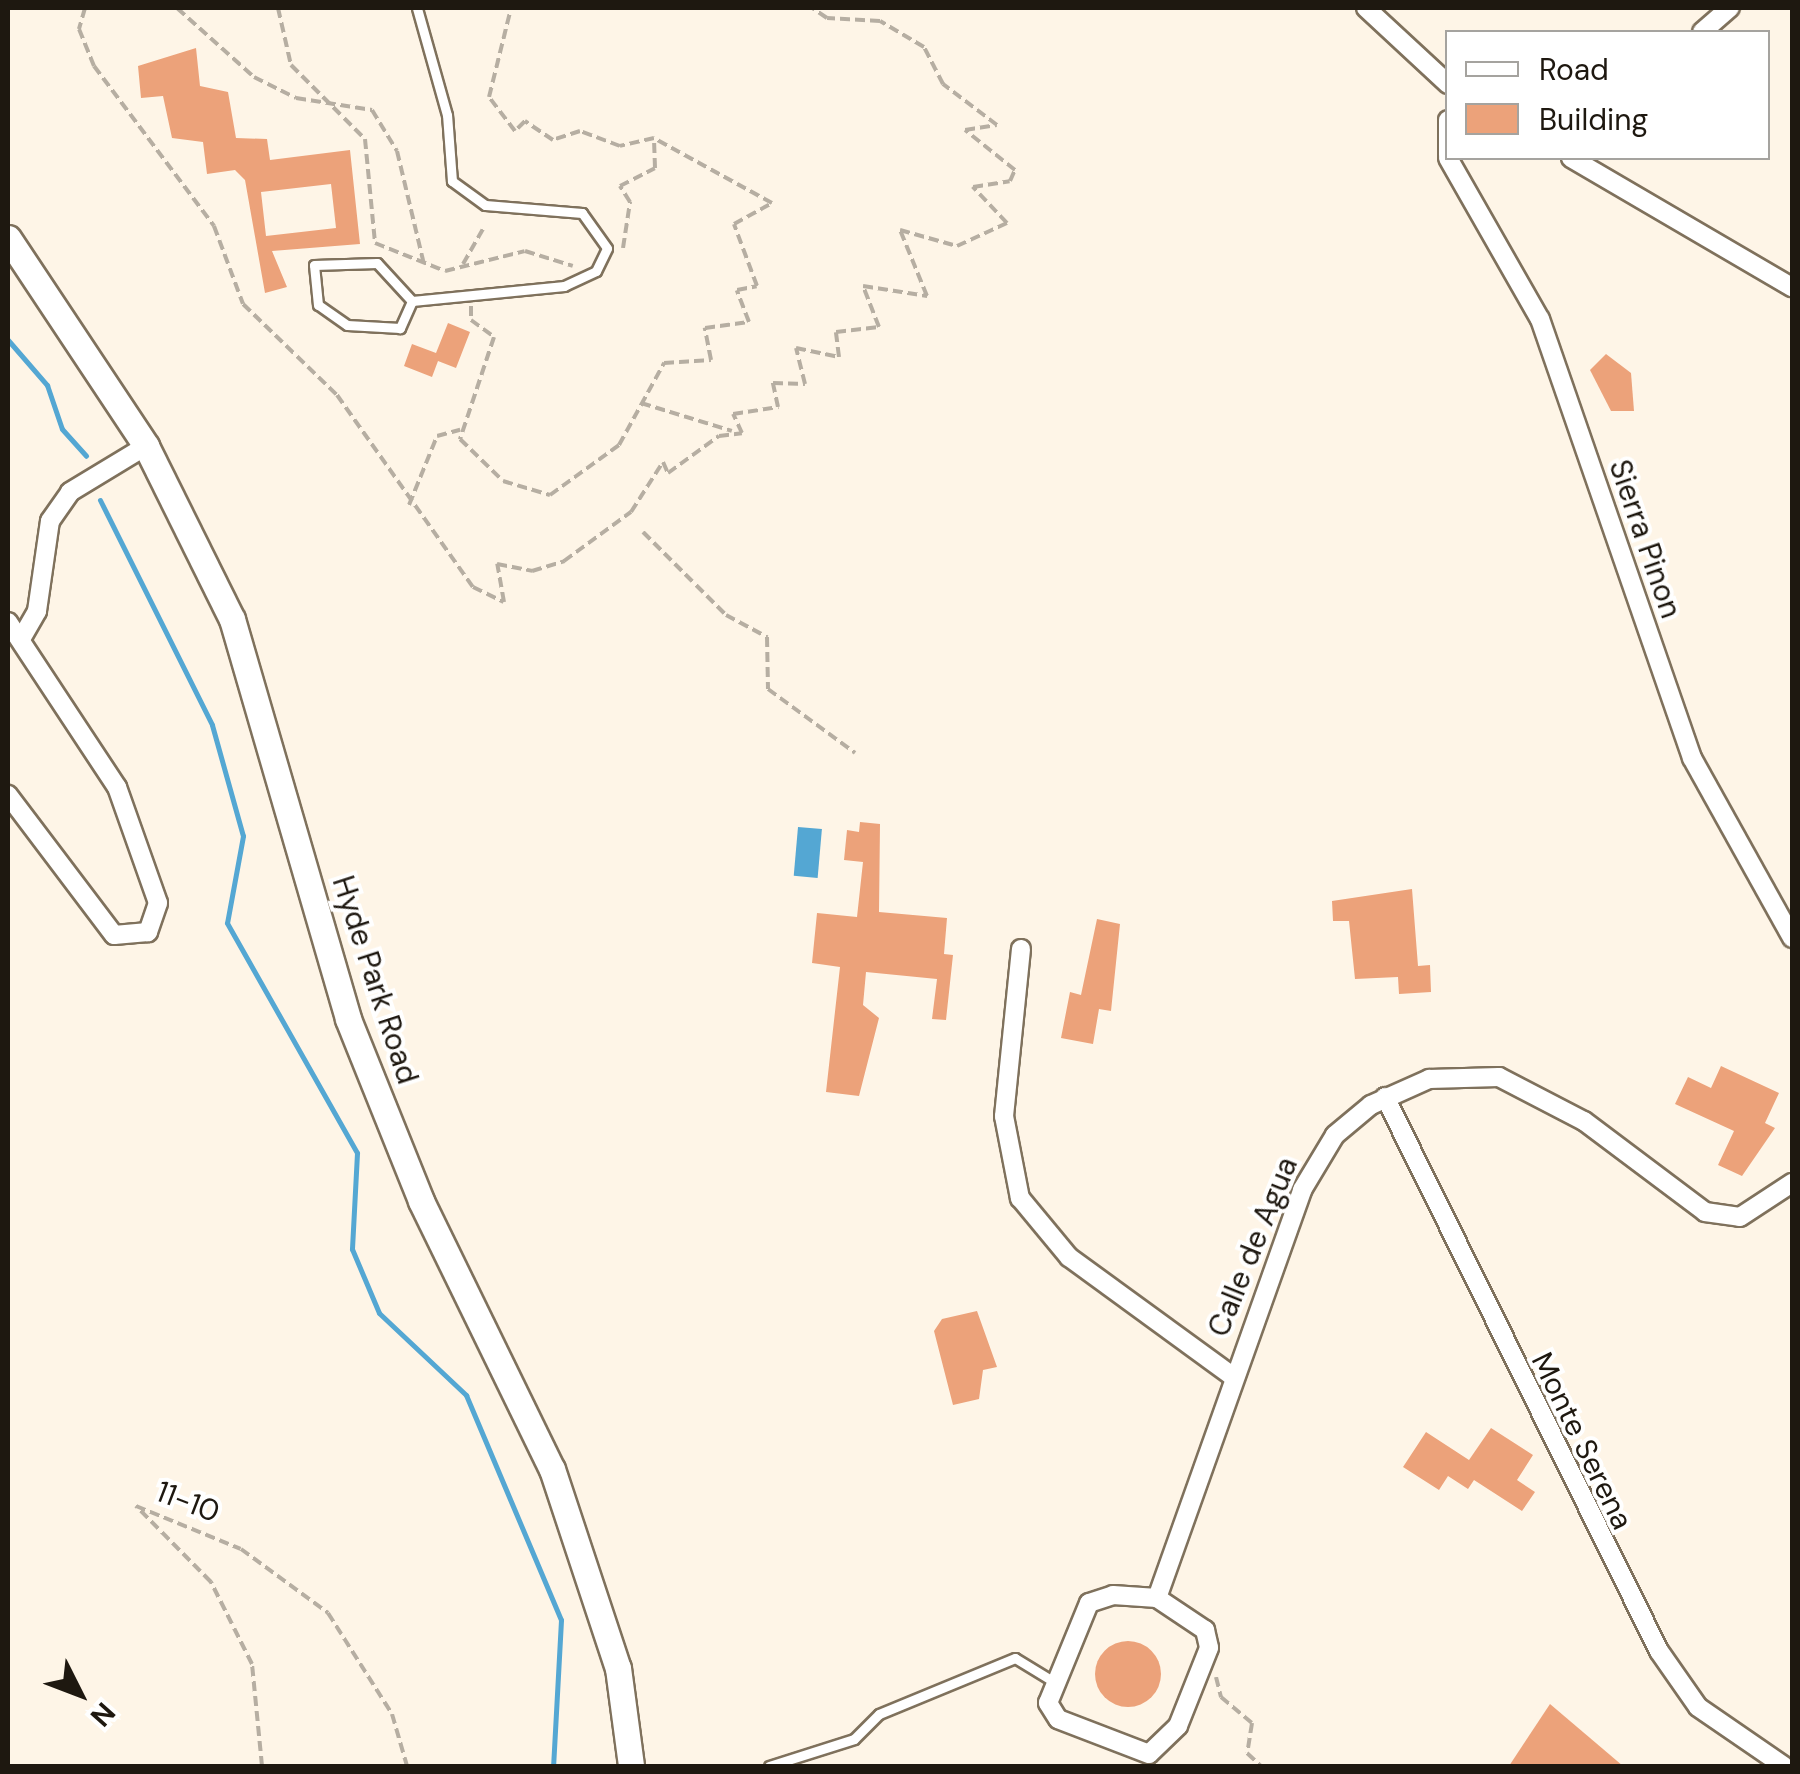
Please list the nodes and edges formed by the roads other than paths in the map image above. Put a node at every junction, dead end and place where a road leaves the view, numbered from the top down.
1 (417, 8) edge
2 (1366, 8) edge
3 (1730, 8) edge
4 (1704, 30) edge
5 (1445, 81) edge
6 (1450, 160) edge
7 (1599, 165) edge
8 (8, 238) edge
9 (1792, 287) edge
10 (412, 301) junction
11 (146, 446) junction
12 (8, 622) edge
13 (21, 639) junction
14 (8, 795) edge
15 (1792, 938) edge
16 (1021, 949) dead end
17 (1385, 1097) junction
18 (1792, 1183) edge
19 (1231, 1375) junction
20 (1157, 1598) junction
21 (1056, 1683) junction
22 (632, 1766) edge
23 (769, 1766) edge
24 (1784, 1766) edge

1 - 10 lane
2 - 5 street
3 - 4 street
6 - 15 street, Sierra Pinon
7 - 9 street
8 - 11 main road, Hyde Park Road
10 - 10 lane
11 - 13 street
11 - 22 main road, Hyde Park Road
12 - 13 street
13 - 14 street
16 - 19 street
17 - 18 street, Calle de Agua
17 - 19 street, Calle de Agua
17 - 24 street, Monte Serena
19 - 20 street, Calle de Agua
20 - 21 street
20 - 21 street
21 - 23 lane

